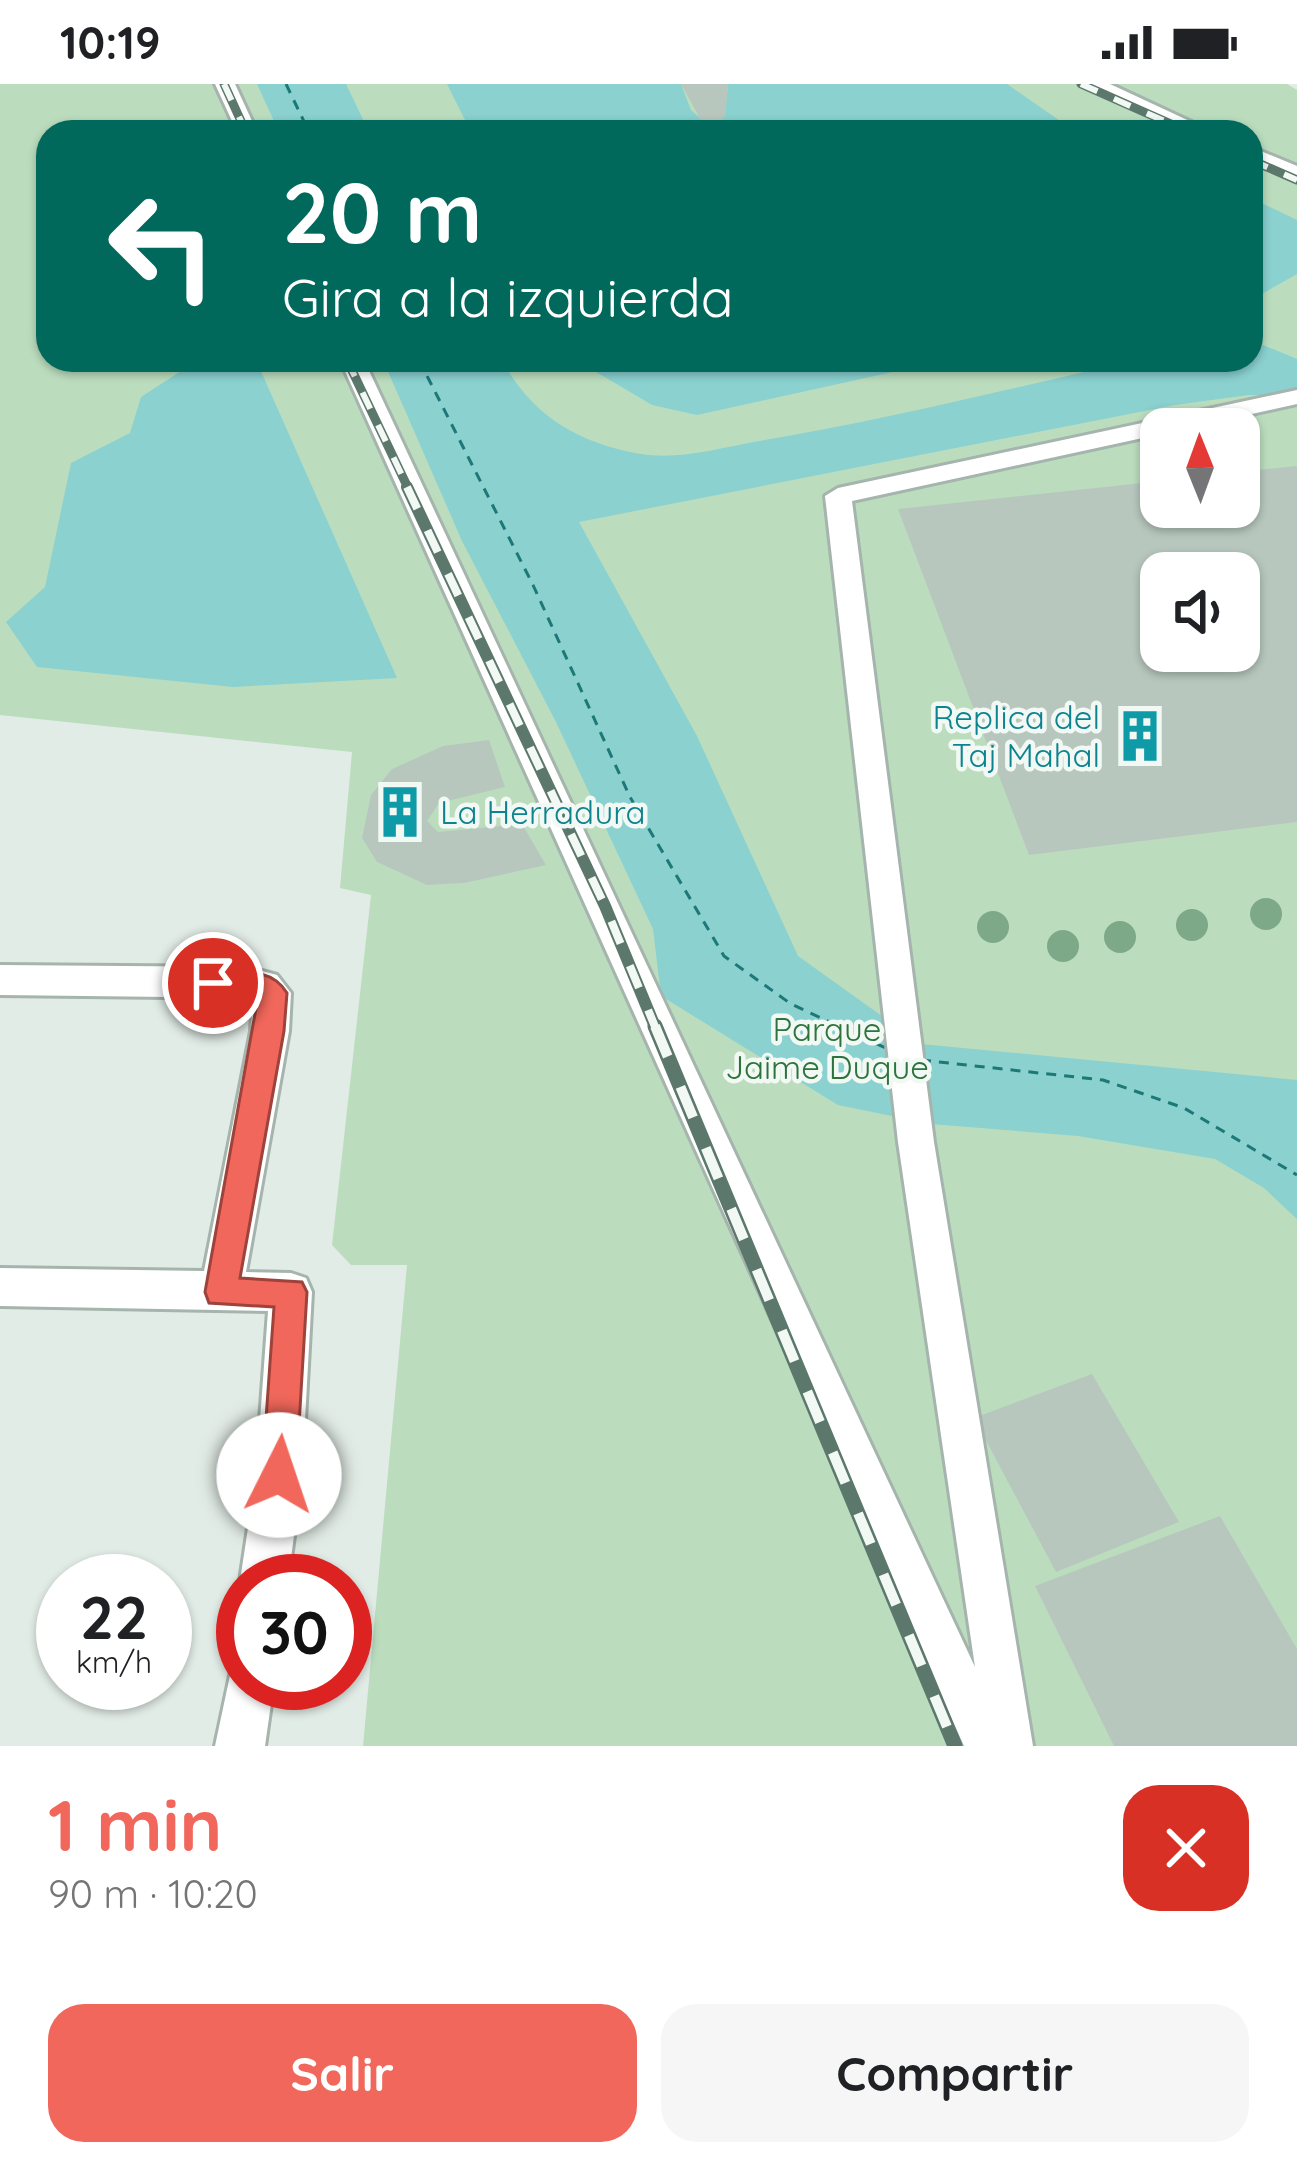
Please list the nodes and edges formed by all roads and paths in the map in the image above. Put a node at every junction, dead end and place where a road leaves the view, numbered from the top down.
1 (225, 84) edge
2 (1094, 84) edge
3 (242, 120) edge
4 (1176, 120) edge
5 (1263, 158) edge
6 (1297, 174) edge
7 (358, 372) edge
8 (1287, 400) edge
9 (0, 980) edge
10 (0, 1287) edge
11 (221, 1292) junction
12 (268, 1554) edge
13 (245, 1710) edge
14 (240, 1746) edge
15 (988, 1746) edge
16 (1010, 1746) edge

1 - 3 street
2 - 4 street
5 - 6 street
7 - 15 street
8 - 16 street
9 - 11 street
10 - 11 street
11 - 12 street
13 - 14 street

